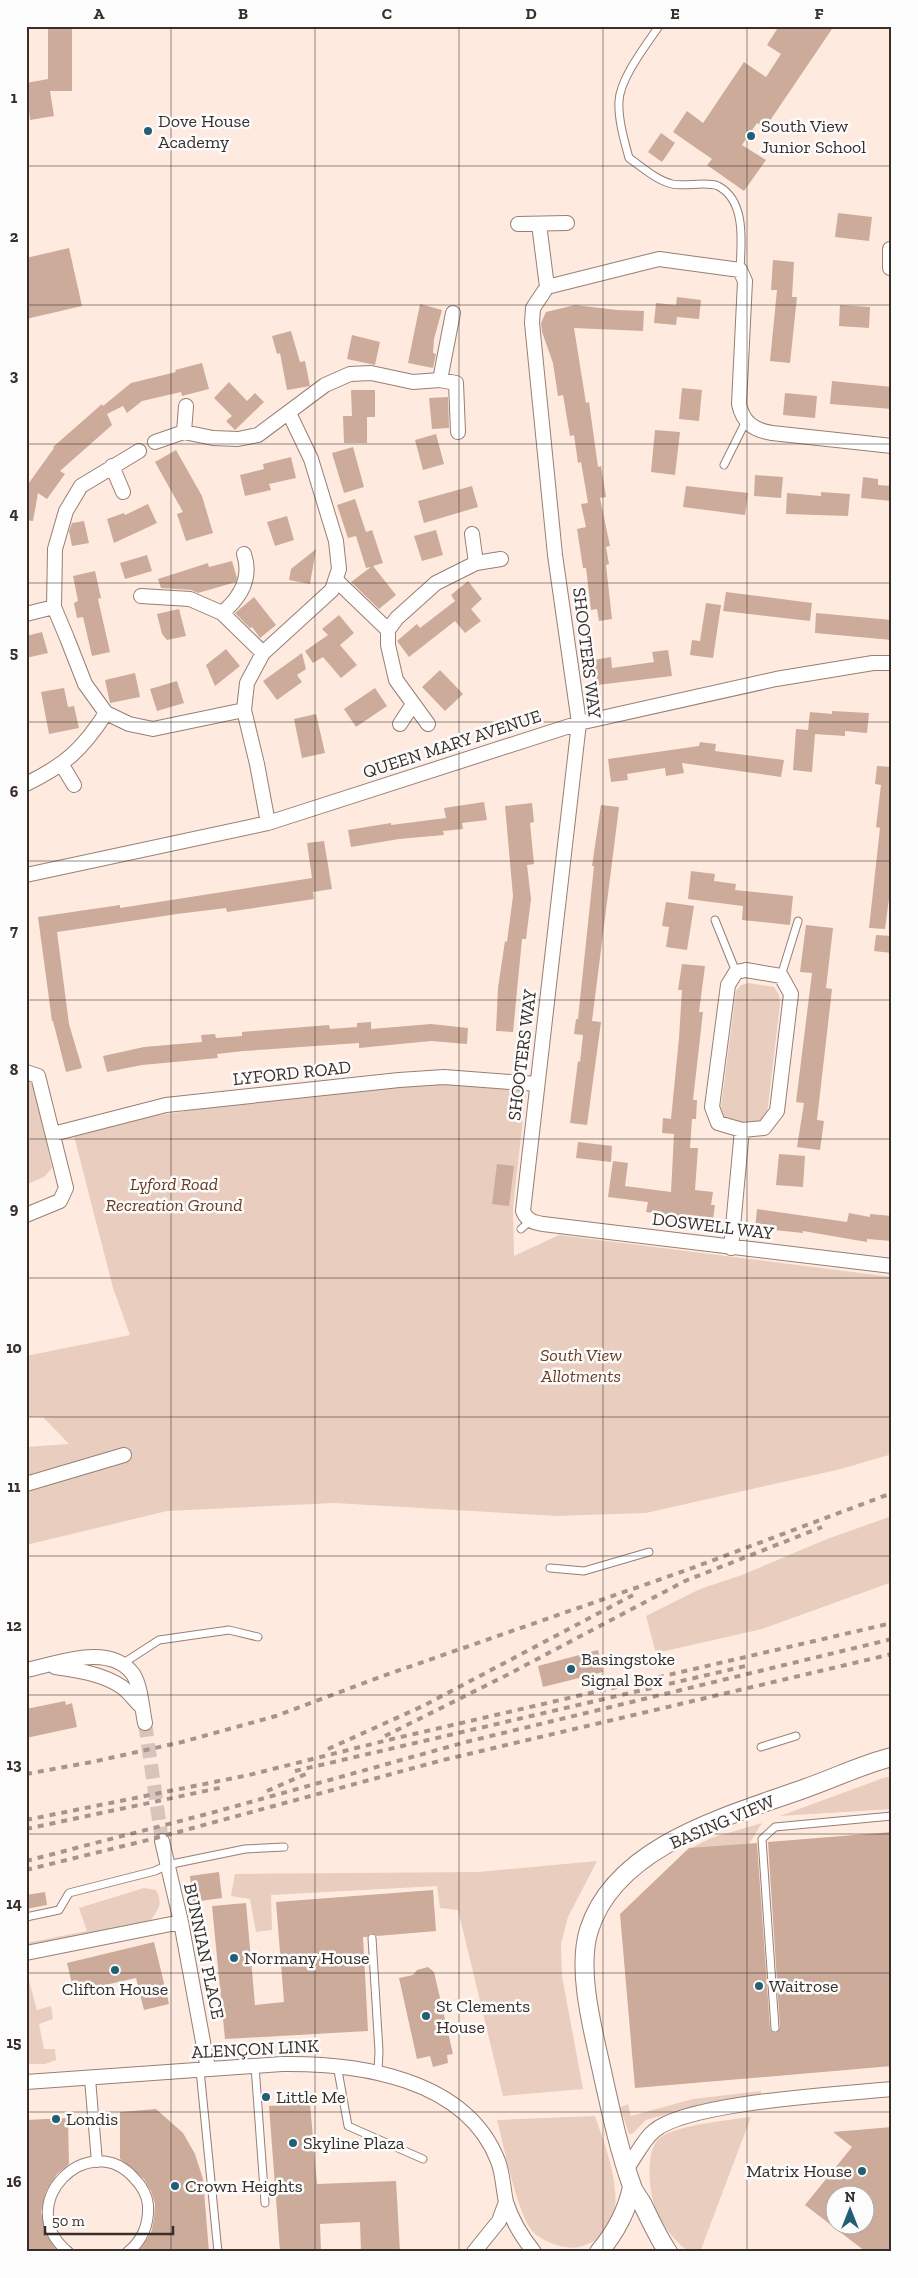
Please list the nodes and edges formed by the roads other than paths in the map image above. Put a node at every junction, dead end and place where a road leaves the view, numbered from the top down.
1 (659, 26) edge
2 (567, 222) dead end
3 (518, 224) dead end
4 (539, 224) junction
5 (740, 270) junction
6 (547, 287) junction
7 (453, 313) dead end
8 (440, 380) junction
9 (186, 406) dead end
10 (289, 413) junction
11 (746, 421) junction
12 (184, 432) junction
13 (458, 432) dead end
14 (155, 442) dead end
15 (892, 446) edge
16 (139, 451) dead end
17 (724, 465) dead end
18 (112, 466) junction
19 (123, 492) dead end
20 (472, 534) dead end
21 (244, 554) dead end
22 (501, 560) dead end
23 (476, 564) junction
24 (337, 581) junction
25 (141, 596) dead end
26 (54, 606) junction
27 (222, 612) junction
28 (26, 614) edge
29 (388, 630) junction
30 (263, 653) junction
31 (892, 663) edge
32 (413, 704) junction
33 (244, 710) junction
34 (106, 713) junction
35 (579, 722) junction
36 (400, 724) dead end
37 (428, 724) dead end
38 (62, 765) junction
39 (26, 784) edge
40 (74, 785) dead end
41 (268, 823) junction
42 (26, 875) edge
43 (716, 920) dead end
44 (798, 921) dead end
45 (736, 972) junction
46 (781, 976) junction
47 (26, 1072) edge
48 (537, 1084) junction
49 (742, 1130) junction
50 (53, 1134) junction
51 (26, 1215) edge
52 (525, 1225) joint
53 (730, 1248) junction
54 (892, 1266) edge
55 (124, 1455) dead end
56 (26, 1484) edge
57 (649, 1552) dead end
58 (550, 1568) dead end
59 (258, 1637) dead end
60 (121, 1664) junction
61 (48, 1666) junction
62 (26, 1670) edge
63 (142, 1707) junction
64 (145, 1723) tunnel mouth
65 (796, 1736) dead end
66 (760, 1747) dead end
67 (892, 1757) edge
68 (892, 1816) edge
69 (162, 1841) tunnel mouth
70 (284, 1846) dead end
71 (167, 1865) junction
72 (26, 1917) edge
73 (181, 1922) junction
74 (372, 1938) dead end
75 (26, 1953) edge
76 (775, 2028) dead end
77 (337, 2065) junction
78 (255, 2066) junction
79 (204, 2070) junction
80 (378, 2072) junction
81 (90, 2078) junction
82 (26, 2082) edge
83 (892, 2089) edge
84 (423, 2160) dead end
85 (97, 2162) junction
86 (627, 2168) junction
87 (632, 2187) junction
88 (506, 2202) junction
89 (264, 2203) dead end
90 (68, 2252) edge
91 (128, 2252) edge
92 (218, 2252) edge
93 (474, 2252) edge
94 (534, 2252) edge
95 (599, 2252) edge
96 (668, 2252) edge

1 - 5 lane
2 - 4 street
3 - 4 street
4 - 6 street
5 - 6 street
5 - 11 street
6 - 35 street, SHOOTERS WAY
7 - 8 street
8 - 10 street
8 - 13 street
9 - 12 street
10 - 12 street
10 - 24 street
11 - 15 street
11 - 17 lane
12 - 14 street
16 - 18 street
18 - 19 street
18 - 26 street
20 - 23 street
21 - 27 street
22 - 23 street
23 - 29 street
24 - 29 street
24 - 30 street
25 - 27 street
26 - 28 street
26 - 34 street
27 - 30 street
29 - 32 street
30 - 33 street
31 - 35 street, QUEEN MARY AVENUE
32 - 36 street
32 - 37 street
33 - 34 street
33 - 41 street
34 - 38 street
35 - 41 street, QUEEN MARY AVENUE
35 - 48 street, SHOOTERS WAY
38 - 39 street
38 - 40 street
41 - 42 street, QUEEN MARY AVENUE
43 - 45 lane
44 - 46 lane
45 - 46 street
45 - 49 street
46 - 49 street
47 - 50 street
48 - 50 street, LYFORD ROAD
48 - 52 street, SHOOTERS WAY
49 - 53 street
50 - 51 street
52 - 53 street, DOSWELL WAY
53 - 54 street, DOSWELL WAY
55 - 56 street
57 - 58 lane
59 - 60 lane
60 - 61 street
60 - 63 street
61 - 62 street
61 - 63 street
63 - 64 street
65 - 66 lane
67 - 86 street, BASING VIEW
68 - 76 lane
69 - 71 street, BUNNIAN PLACE
70 - 71 lane
71 - 72 lane
71 - 73 street, BUNNIAN PLACE
73 - 75 street
73 - 79 street, BUNNIAN PLACE
74 - 80 lane
77 - 78 street, ALENÇON LINK
77 - 80 street, ALENÇON LINK
77 - 84 lane
78 - 79 street, ALENÇON LINK
78 - 89 lane
79 - 81 street, ALENÇON LINK
79 - 92 lane
80 - 88 street, ALENÇON LINK
81 - 82 street, ALENÇON LINK
81 - 85 street
83 - 86 street
85 - 90 street
85 - 91 street
86 - 87 street, BASING VIEW
87 - 95 street
87 - 96 street, BASING VIEW
88 - 93 street
88 - 94 street, ALENÇON LINK

